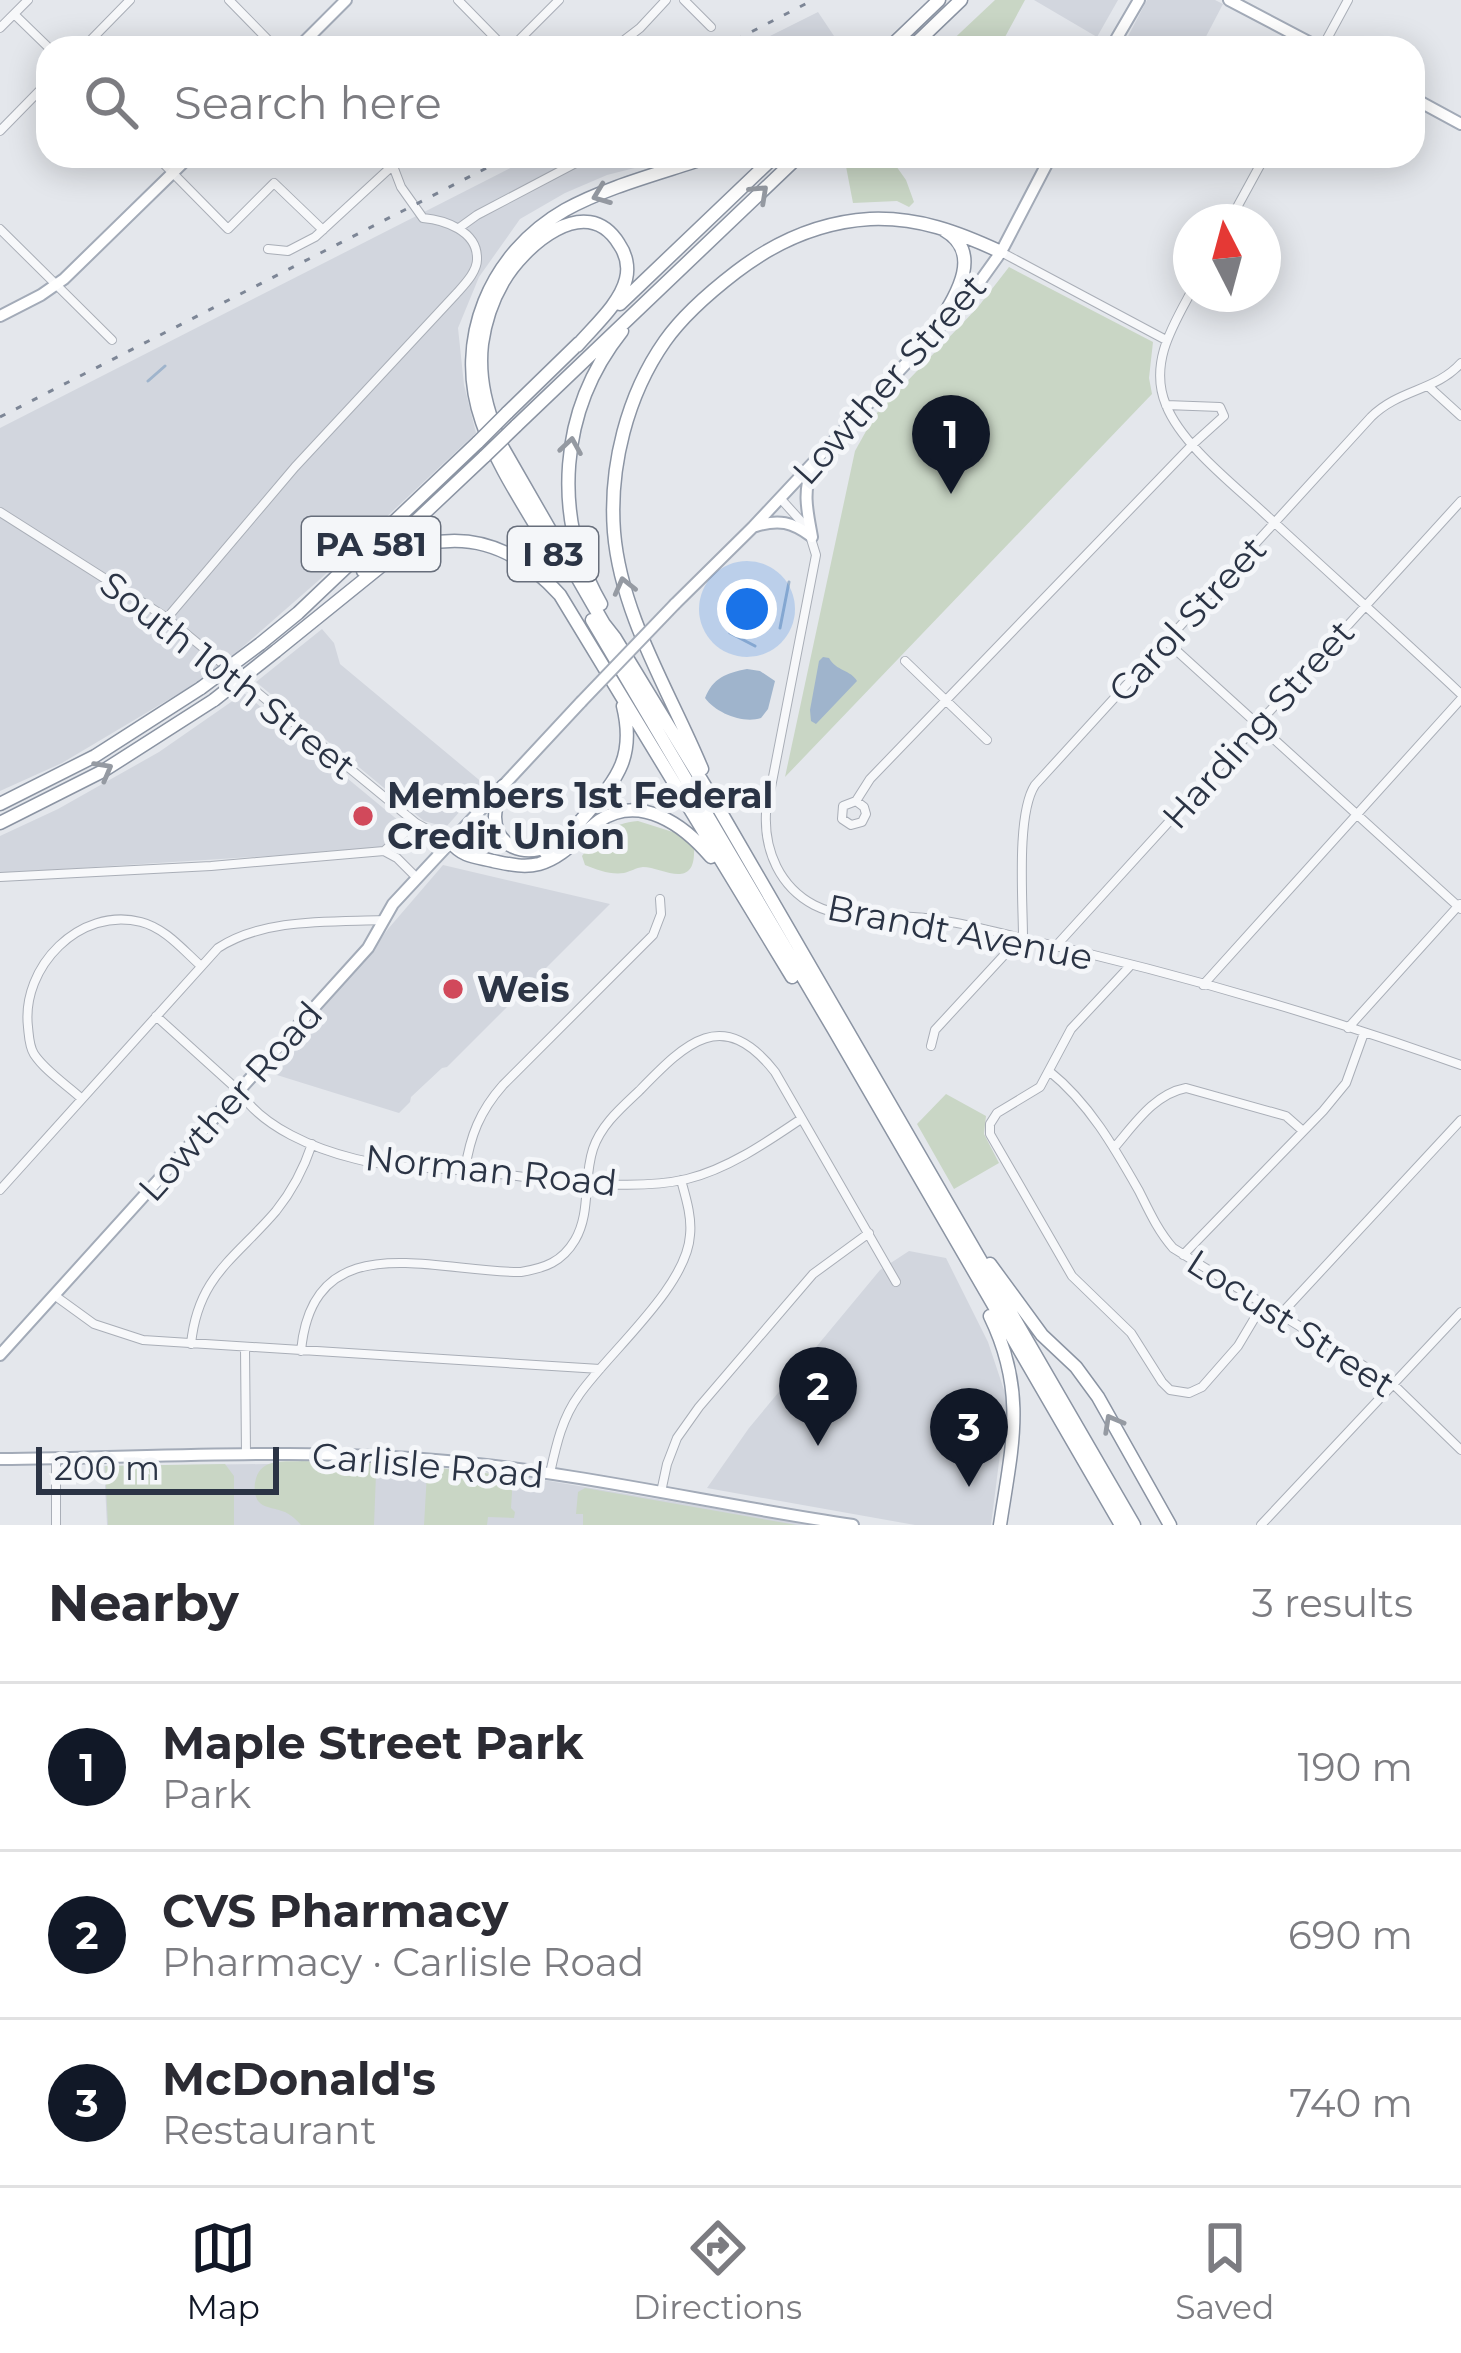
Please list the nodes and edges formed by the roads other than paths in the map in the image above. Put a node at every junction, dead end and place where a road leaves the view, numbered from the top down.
1 (28, 0) edge
2 (130, 0) edge
3 (230, 0) edge
4 (346, 0) edge
5 (458, 0) edge
6 (559, 0) edge
7 (666, 0) edge
8 (684, 0) edge
9 (939, 0) edge
10 (961, 0) edge
11 (1138, 0) edge
12 (1229, 0) edge
13 (1348, 0) edge
14 (14, 14) junction
15 (711, 27) dead end
16 (0, 28) edge
17 (37, 36) edge
18 (94, 36) edge
19 (264, 36) edge
20 (310, 36) edge
21 (496, 36) edge
22 (521, 36) edge
23 (630, 36) edge
24 (902, 36) edge
25 (924, 36) edge
26 (1118, 36) edge
27 (1298, 36) edge
28 (1328, 36) edge
29 (36, 94) edge
30 (1425, 103) edge
31 (1459, 119) edge
32 (0, 131) edge
33 (167, 168) edge
34 (177, 168) edge
35 (392, 168) edge
36 (395, 168) edge
37 (566, 168) edge
38 (678, 168) edge
39 (763, 168) edge
40 (786, 168) edge
41 (1046, 168) edge
42 (1258, 168) edge
43 (172, 173) junction
44 (1239, 204) edge
45 (932, 224) junction
46 (458, 228) junction
47 (0, 229) edge
48 (323, 230) junction
49 (268, 249) dead end
50 (1000, 252) junction
51 (57, 285) junction
52 (660, 287) junction
53 (1181, 312) edge
54 (0, 316) edge
55 (931, 337) junction
56 (112, 340) dead end
57 (1166, 340) junction
58 (577, 346) junction
59 (1461, 363) edge
60 (1428, 386) junction
61 (1166, 406) junction
62 (1461, 416) edge
63 (511, 419) junction
64 (1192, 443) junction
65 (818, 458) junction
66 (780, 498) junction
67 (1461, 501) edge
68 (0, 512) edge
69 (1275, 523) junction
70 (753, 527) junction
71 (812, 537) junction
72 (1365, 606) junction
73 (167, 618) junction
74 (615, 638) junction
75 (1167, 642) junction
76 (282, 646) junction
77 (905, 662) dead end
78 (611, 677) junction
79 (1461, 697) edge
80 (946, 700) junction
81 (1257, 724) junction
82 (987, 740) dead end
83 (503, 786) junction
84 (856, 801) dead end
85 (0, 804) edge
86 (719, 809) junction
87 (1355, 814) junction
88 (0, 823) edge
89 (416, 823) junction
90 (561, 840) junction
91 (452, 843) junction
92 (384, 851) junction
93 (0, 877) edge
94 (418, 879) junction
95 (738, 890) junction
96 (660, 899) dead end
97 (1460, 906) edge
98 (383, 920) junction
99 (1022, 938) junction
100 (1055, 947) junction
101 (201, 966) junction
102 (1130, 966) junction
103 (1203, 985) junction
104 (156, 1016) junction
105 (1348, 1028) junction
106 (1364, 1033) junction
107 (931, 1046) dead end
108 (1461, 1065) edge
109 (1048, 1071) junction
110 (239, 1091) junction
111 (82, 1099) junction
112 (802, 1119) junction
113 (1461, 1120) edge
114 (1304, 1131) junction
115 (312, 1144) junction
116 (1114, 1148) junction
117 (465, 1170) junction
118 (914, 1171) junction
119 (681, 1180) junction
120 (586, 1181) junction
121 (0, 1190) edge
122 (953, 1214) junction
123 (866, 1235) junction
124 (1183, 1256) junction
125 (966, 1260) junction
126 (896, 1282) dead end
127 (54, 1295) junction
128 (1263, 1304) junction
129 (1461, 1312) edge
130 (1280, 1315) junction
131 (191, 1344) junction
132 (245, 1348) junction
133 (301, 1351) junction
134 (0, 1355) edge
135 (600, 1369) junction
136 (1393, 1384) junction
137 (1461, 1450) edge
138 (246, 1455) junction
139 (0, 1459) edge
140 (56, 1459) junction
141 (550, 1474) junction
142 (661, 1492) junction
143 (56, 1525) edge
144 (853, 1525) edge
145 (1000, 1525) edge
146 (1121, 1525) edge
147 (1134, 1525) edge
148 (1170, 1525) edge
149 (1261, 1525) edge

1 - 14 street
2 - 18 street
3 - 19 street
4 - 20 main road
5 - 21 street
6 - 22 street
7 - 23 street
8 - 15 street
9 - 24 highway
10 - 25 highway
11 - 26 main road
12 - 27 main road
13 - 28 street
14 - 16 street
14 - 17 street
29 - 32 street
30 - 31 main road
33 - 43 street
34 - 43 main road
35 - 48 street
36 - 46 street
37 - 46 street
38 -> 118 highway, I 83
39 - 58 highway, PA 581
52 -> 40 highway, I 83
41 - 50 main road, Lowther Street
42 - 44 street
43 - 48 street
43 - 51 main road
45 - 50 highway
45 - 55 highway
86 -> 45 highway
46 - 73 street
47 - 51 street
48 - 49 street
50 - 55 main road, Lowther Street
50 - 57 street
51 - 54 main road
51 - 56 street
52 - 63 highway, PA 581
74 -> 52 highway, I 83
53 - 57 street
55 - 65 main road, Lowther Street
57 - 61 street
58 - 63 highway, PA 581
58 - 74 highway
59 - 60 street, Carol Street
60 - 62 street
60 - 69 street, Carol Street
61 - 64 street
61 - 64 street
63 - 76 highway, PA 581, bridge
63 - 85 highway, PA 581, bridge
64 - 69 street
64 - 80 street
65 - 66 main road, Lowther Street
65 - 71 main road
66 - 70 main road, Lowther Street
66 - 71 street
67 - 72 street, Harding Street
68 - 73 street, South 10th Street
69 - 72 street
69 - 75 street, Carol Street
70 - 71 main road
70 - 83 main road, Lowther Street, bridge
71 - 99 street, Brandt Avenue
72 - 79 street
72 - 81 street, Harding Street
73 - 89 street, South 10th Street
74 - 86 highway, I 83
75 - 81 street
75 - 99 street, Carol Street
76 - 78 highway
88 -> 76 highway, PA 581, bridge
77 - 80 street
78 - 90 highway
78 - 95 highway
79 - 87 street
80 - 82 street
80 - 84 street
81 - 87 street
81 - 100 street, Harding Street
83 - 90 highway
83 - 91 main road, Lowther Street
86 - 122 highway, I 83
87 - 97 street
87 - 103 street
89 - 91 street, South 10th Street
89 - 92 street
90 - 91 highway
91 - 94 main road, Lowther Road
91 - 95 highway
92 - 93 street
92 - 94 street
94 - 98 main road, Lowther Road
95 - 118 highway
96 - 117 street
97 - 105 street
98 - 101 street
98 - 110 main road, Lowther Road
99 - 100 street, Brandt Avenue
99 - 107 street
100 - 102 street, Brandt Avenue
101 - 104 street
101 - 111 street
102 - 103 street, Brandt Avenue
102 - 109 street
103 - 105 street, Brandt Avenue
104 - 110 street, Norman Road
104 - 111 street
105 - 106 street, Brandt Avenue
106 - 108 street, Brandt Avenue
106 - 114 street
109 - 116 street, Locust Street
109 - 128 street
110 - 115 street, Norman Road
110 - 127 main road, Lowther Road
111 - 121 street
112 - 119 street, Norman Road
112 - 120 street
112 - 123 street
113 - 130 street
114 - 116 street
114 - 124 street
115 - 117 street, Norman Road
115 - 131 street
116 - 124 street, Locust Street
117 - 120 street, Norman Road
118 - 125 highway, I 83
119 - 120 street, Norman Road
119 - 135 street
120 - 133 street
122 - 147 highway, I 83
148 -> 122 highway
123 - 126 street
123 - 142 street
124 - 128 street, Locust Street
125 - 145 highway
125 - 146 highway, I 83
127 - 131 street
127 - 134 main road, Lowther Road
128 - 130 street, Locust Street
129 - 136 street
130 - 136 street, Locust Street
131 - 132 street
132 - 133 street
132 - 138 street
133 - 135 street
135 - 141 street
136 - 137 street, Locust Street
136 - 149 street
138 - 140 main road, Carlisle Road
138 - 141 main road, Carlisle Road
139 - 140 main road, Carlisle Road
140 - 143 street
141 - 142 main road, Carlisle Road
142 - 144 main road, Carlisle Road

